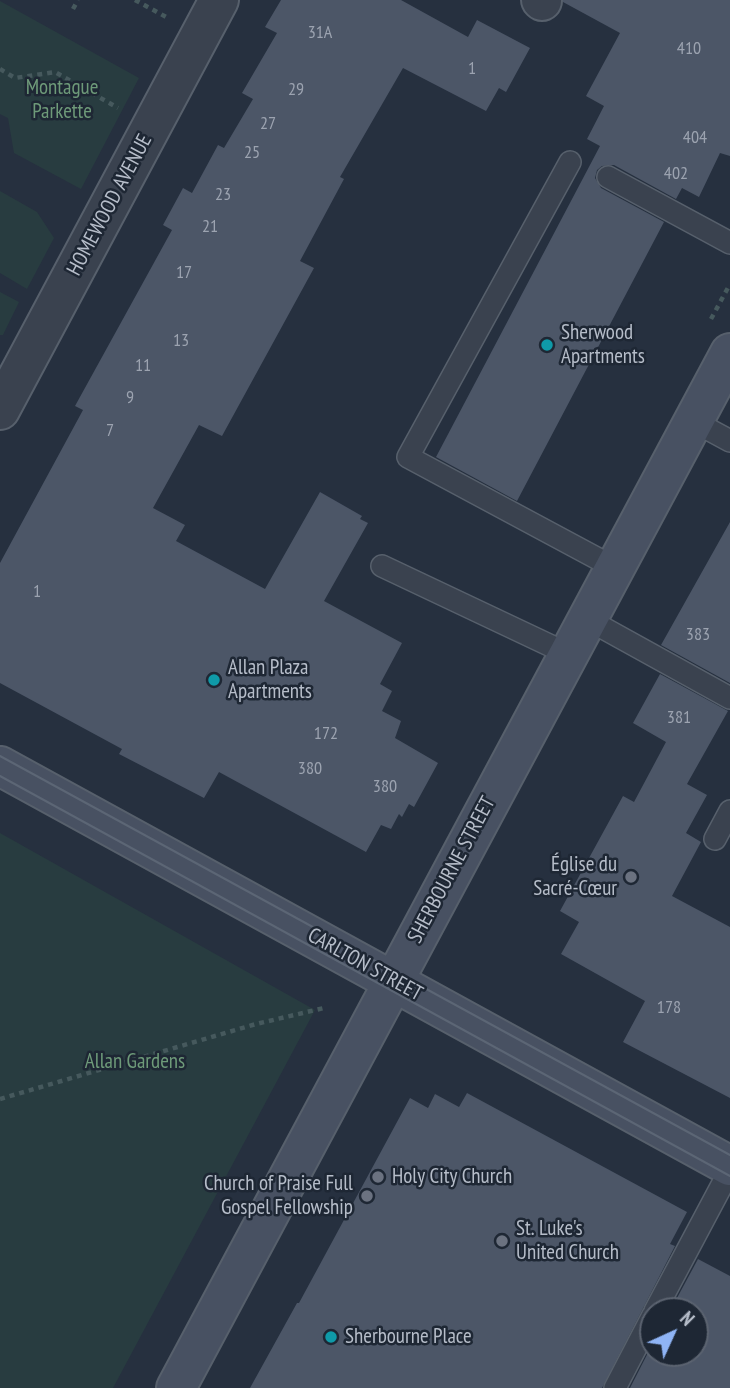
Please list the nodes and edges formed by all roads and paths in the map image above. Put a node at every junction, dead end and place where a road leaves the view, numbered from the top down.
1 (78, 0) edge
2 (135, 0) edge
3 (219, 0) edge
4 (73, 9) dead end
5 (174, 21) dead end
6 (0, 69) edge
7 (125, 112) dead end
8 (570, 162) dead end
9 (608, 177) dead end
10 (730, 243) edge
11 (730, 353) edge
12 (0, 410) edge
13 (693, 421) junction
14 (730, 441) edge
15 (382, 566) dead end
16 (615, 568) junction
17 (587, 619) junction
18 (568, 654) junction
19 (730, 698) edge
20 (0, 766) edge
21 (730, 811) edge
22 (715, 839) dead end
23 (394, 982) junction
24 (324, 1007) dead end
25 (0, 1099) edge
26 (730, 1168) edge
27 (662, 1297) edge
28 (639, 1342) edge
29 (176, 1388) edge
30 (615, 1388) edge

1 - 4 path
2 - 5 path
3 - 12 street, HOMEWOOD AVENUE
6 - 7 path
8 - 16 lane
9 - 10 lane
11 - 13 street, SHERBOURNE STREET
13 - 14 lane
13 - 16 street, SHERBOURNE STREET
15 - 18 lane
16 - 17 street, SHERBOURNE STREET
17 - 18 street, SHERBOURNE STREET
17 - 19 lane
18 - 23 street, SHERBOURNE STREET
20 - 23 street, CARLTON STREET
21 - 22 lane
23 - 26 street, CARLTON STREET
23 - 29 street, SHERBOURNE STREET
24 - 25 path
26 - 27 lane
28 - 30 lane

